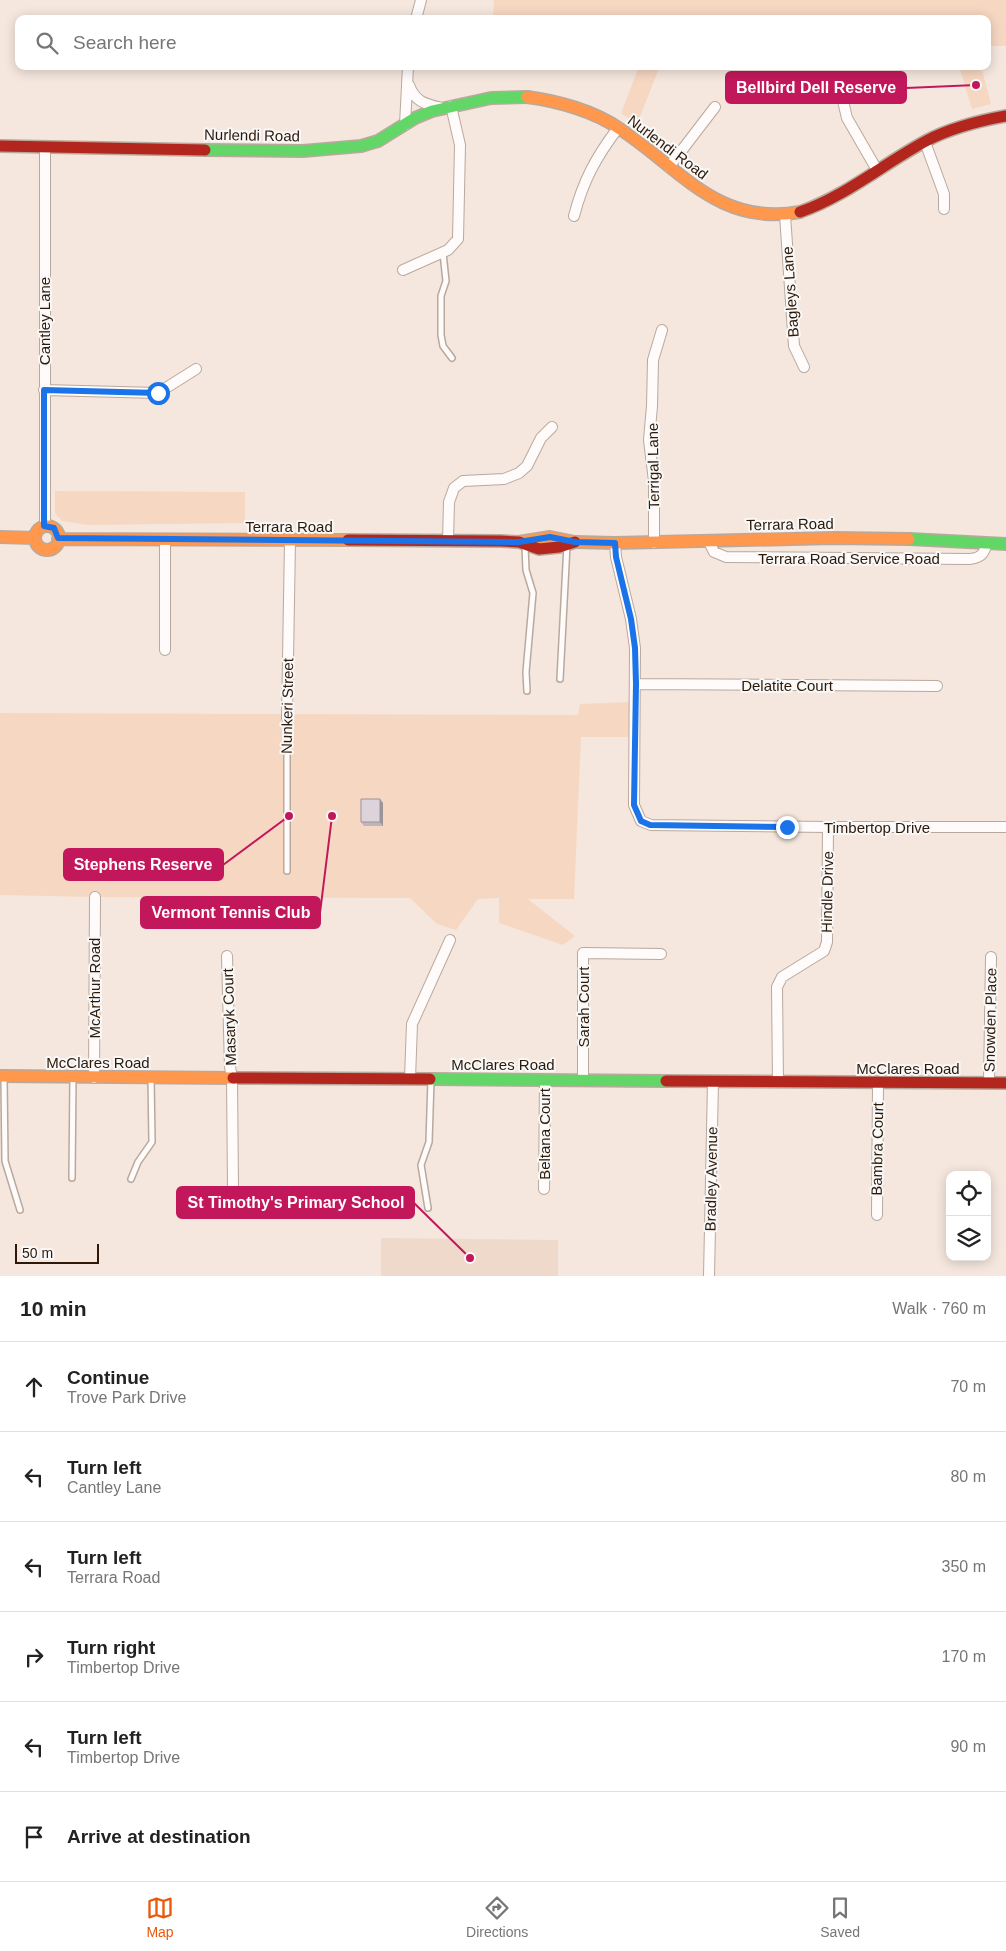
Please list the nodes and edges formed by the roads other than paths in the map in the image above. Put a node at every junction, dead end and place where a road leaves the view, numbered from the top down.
1 (421, 0) edge
2 (417, 15) edge
3 (407, 70) edge
4 (406, 77) junction
5 (844, 101) dead end
6 (447, 107) junction
7 (715, 107) dead end
8 (1006, 116) edge
9 (405, 125) junction
10 (618, 128) junction
11 (925, 142) junction
12 (0, 146) edge
13 (45, 147) junction
14 (669, 167) junction
15 (877, 170) junction
16 (944, 209) dead end
17 (785, 215) junction
18 (574, 216) dead end
19 (442, 252) junction
20 (403, 270) dead end
21 (662, 330) dead end
22 (452, 358) dead end
23 (804, 367) dead end
24 (196, 369) dead end
25 (44, 390) junction
26 (552, 427) dead end
27 (44, 526) junction
28 (0, 537) edge
29 (35, 538) junction
30 (58, 538) junction
31 (165, 540) junction
32 (290, 541) junction
33 (448, 541) junction
34 (709, 542) junction
35 (523, 543) junction
36 (569, 543) junction
37 (615, 543) junction
38 (654, 543) junction
39 (987, 543) junction
40 (1006, 544) edge
41 (165, 650) dead end
42 (560, 679) dead end
43 (636, 684) junction
44 (937, 686) dead end
45 (526, 691) dead end
46 (287, 718) joint
47 (828, 827) junction
48 (1006, 827) edge
49 (287, 871) dead end
50 (95, 897) dead end
51 (450, 940) dead end
52 (661, 954) dead end
53 (227, 956) dead end
54 (991, 957) dead end
55 (2, 1076) edge
56 (73, 1077) junction
57 (94, 1078) junction
58 (151, 1078) junction
59 (232, 1078) junction
60 (410, 1078) junction
61 (431, 1078) junction
62 (583, 1079) junction
63 (544, 1080) junction
64 (713, 1082) junction
65 (778, 1082) junction
66 (990, 1082) junction
67 (1006, 1083) edge
68 (878, 1084) junction
69 (72, 1178) dead end
70 (130, 1179) dead end
71 (233, 1188) dead end
72 (544, 1189) dead end
73 (428, 1208) dead end
74 (20, 1210) dead end
75 (877, 1215) dead end
76 (709, 1276) edge

1 - 2 street
3 - 4 street
4 - 6 street
4 - 9 street
5 - 15 street
6 - 9 street, Nurlendi Road
6 - 10 street, Nurlendi Road
6 - 19 street
7 - 14 street
8 - 11 street, Nurlendi Road
9 - 13 street, Nurlendi Road
10 - 14 street, Nurlendi Road
10 - 18 street
11 - 15 street, Nurlendi Road
11 - 16 street
12 - 13 street, Nurlendi Road
13 - 25 street, Cantley Lane
14 - 17 street, Nurlendi Road
15 - 17 street, Nurlendi Road
17 - 23 street, Bagleys Lane
19 - 20 street
19 - 22 lane
21 - 38 street, Terrigal Lane
24 - 25 street
25 - 27 street, Cantley Lane
26 - 33 street
27 - 29 street
27 - 30 street
28 - 29 street
29 - 30 street
30 - 31 street, Terrara Road
31 - 32 street, Terrara Road
31 - 41 street
32 - 33 street, Terrara Road
32 - 46 street, Nunkeri Street
33 - 35 street, Terrara Road
34 - 38 street, Terrara Road
34 - 39 street, Terrara Road
34 - 39 street, Terrara Road Service Road
35 - 36 street, Terrara Road
35 - 45 lane
36 - 37 street, Terrara Road
36 - 42 lane
37 - 38 street, Terrara Road
37 - 43 street, Timbertop Drive
39 - 40 street, Terrara Road
43 - 44 street, Delatite Court
43 - 47 street, Timbertop Drive
46 - 49 lane, Nunkeri Street
47 - 48 street, Timbertop Drive
47 - 65 street, Hindle Drive
50 - 57 street, McArthur Road
51 - 60 street
52 - 62 street, Sarah Court
53 - 59 street, Masaryk Court
54 - 66 street, Snowden Place
55 - 56 street, McClares Road
55 - 74 lane
56 - 57 street, McClares Road
56 - 69 lane
57 - 58 street, McClares Road
58 - 59 street, McClares Road
58 - 70 lane
59 - 60 street, McClares Road
59 - 71 street, Masaryk Court
60 - 61 street, McClares Road
61 - 63 street, McClares Road
61 - 73 lane
62 - 63 street, McClares Road
62 - 64 street, McClares Road
63 - 72 street, Beltana Court
64 - 65 street, McClares Road
64 - 76 street, Bradley Avenue
65 - 68 street, McClares Road
66 - 67 street, McClares Road
66 - 68 street, McClares Road
68 - 75 street, Bambra Court

